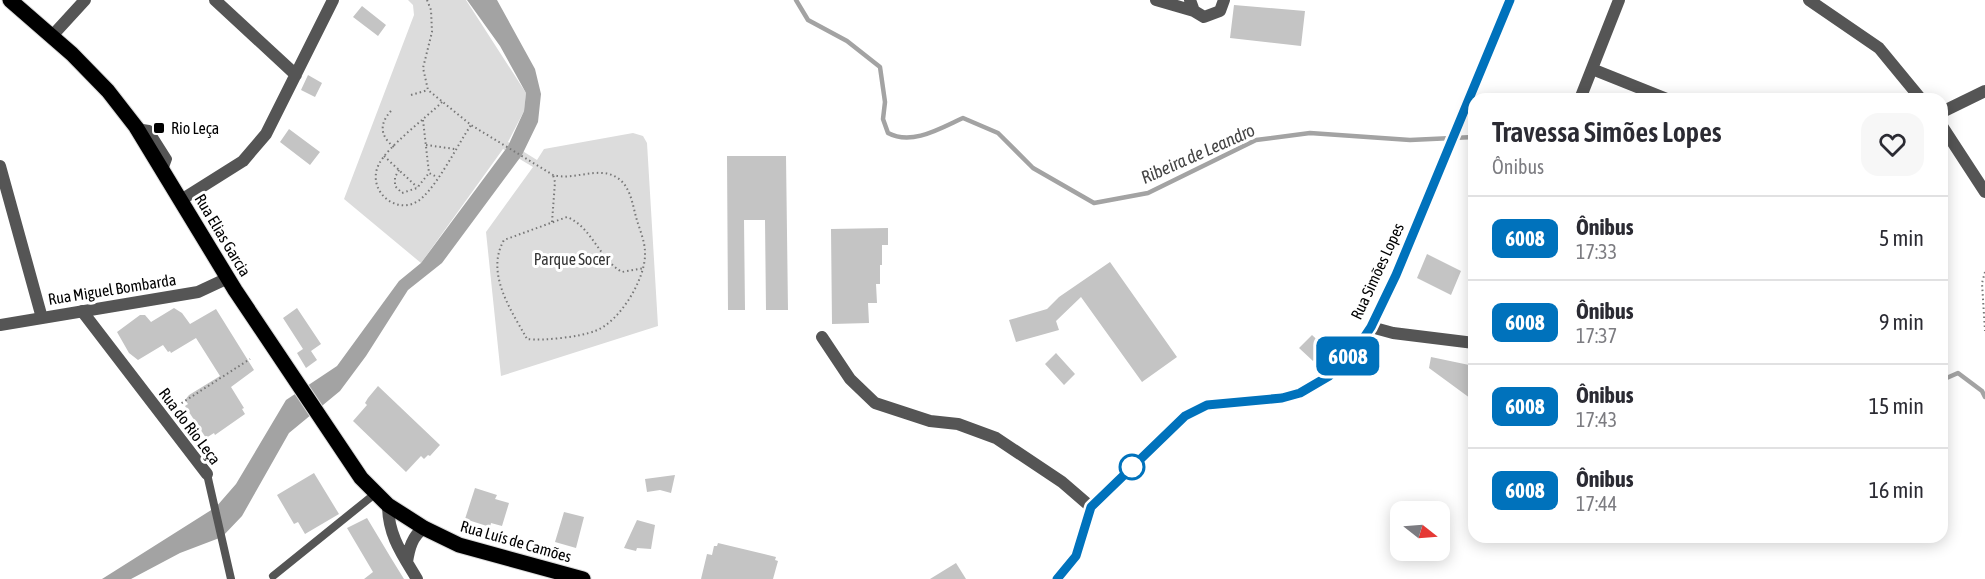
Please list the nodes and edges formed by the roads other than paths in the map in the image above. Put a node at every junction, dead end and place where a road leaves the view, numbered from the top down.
1 (10, 0) edge
2 (86, 0) edge
3 (215, 0) edge
4 (333, 0) edge
5 (1156, 0) edge
6 (1224, 0) edge
7 (1510, 0) edge
8 (1619, 0) edge
9 (1809, 0) edge
10 (1192, 6) edge
11 (52, 36) junction
12 (1592, 69) junction
13 (296, 75) junction
14 (1985, 91) edge
15 (1472, 93) edge
16 (1582, 93) edge
17 (1652, 93) edge
18 (1916, 93) edge
19 (1468, 103) edge
20 (1948, 109) edge
21 (1948, 135) edge
22 (0, 166) edge
23 (1985, 192) edge
24 (181, 200) junction
25 (228, 278) junction
26 (82, 311) junction
27 (42, 318) junction
28 (0, 325) edge
29 (1371, 327) junction
30 (822, 337) dead end
31 (1468, 342) edge
32 (207, 474) joint
33 (376, 493) junction
34 (388, 505) junction
35 (1091, 507) junction
36 (408, 518) joint
37 (424, 528) junction
38 (407, 562) junction
39 (273, 576) dead end
40 (1063, 577) edge
41 (231, 579) edge
42 (417, 579) edge
43 (583, 579) edge

1 - 11 main road, Rua Elias Garcia
2 - 11 street
3 - 13 street
4 - 13 street
5 - 10 street
6 - 10 street
7 - 15 street, Rua Simões Lopes
8 - 12 street
9 - 18 street
11 - 24 main road, Rua Elias Garcia
12 - 16 street
12 - 17 street
13 - 24 street
14 - 20 street
19 - 29 street, Rua Simões Lopes
21 - 23 street
22 - 27 street
24 - 25 main road, Rua Elias Garcia
25 - 26 street, Rua Miguel Bombarda
25 - 33 main road, Rua Elias Garcia
26 - 27 street, Rua Miguel Bombarda
26 - 32 street, Rua do Rio Leça
27 - 28 street, Rua Miguel Bombarda
29 - 31 street
29 - 35 street, Rua Simões Lopes
30 - 35 street
32 - 41 lane, Rua do Rio Leça
33 - 34 main road, Rua Elias Garcia
33 - 39 lane
34 - 36 main road, Rua Elias Garcia
34 - 38 street
35 - 40 street, Rua Simões Lopes
36 - 37 main road, Rua Luís de Camões
37 - 38 street
37 - 43 main road, Rua Luís de Camões
38 - 42 street

